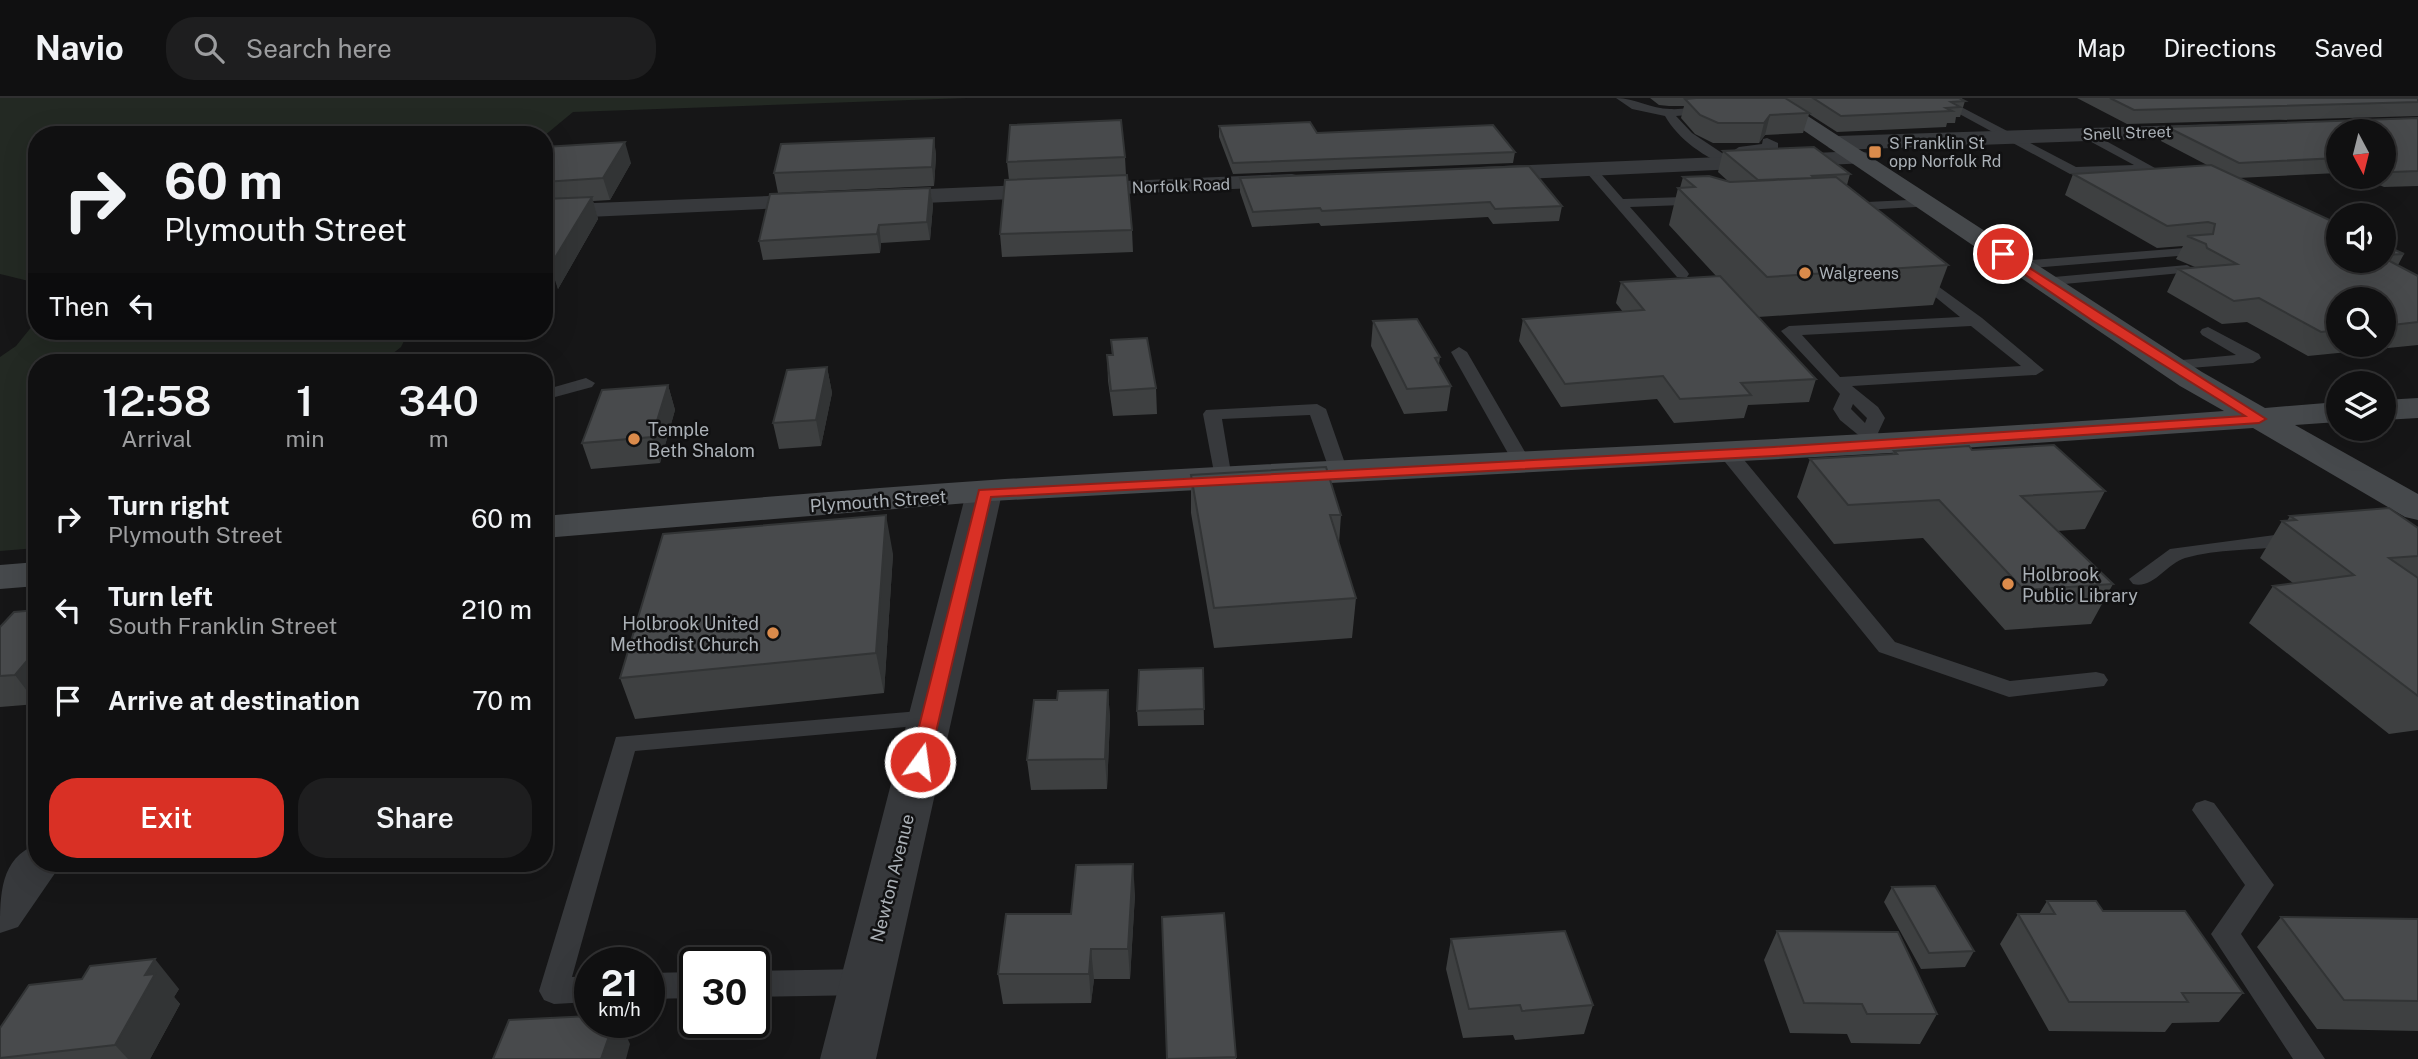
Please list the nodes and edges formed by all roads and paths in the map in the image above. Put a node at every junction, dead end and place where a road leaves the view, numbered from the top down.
1 (1622, 98) edge
2 (1936, 98) edge
3 (1768, 102) edge
4 (1723, 109) edge
5 (1669, 113) junction
6 (2239, 130) edge
7 (2088, 135) junction
8 (2013, 137) junction
9 (1767, 142) edge
10 (1837, 143) junction
11 (1721, 158) junction
12 (1860, 158) junction
13 (1590, 169) junction
14 (1465, 174) edge
15 (1311, 181) edge
16 (1622, 203) junction
17 (1928, 203) junction
18 (553, 212) edge
19 (1721, 212) edge
20 (1854, 224) edge
21 (2197, 251) edge
22 (1905, 265) edge
23 (2187, 269) edge
24 (2031, 273) junction
25 (1682, 274) dead end
26 (1976, 321) junction
27 (2208, 332) dead end
28 (1459, 352) dead end
29 (2171, 366) junction
30 (586, 383) dead end
31 (1843, 388) junction
32 (553, 392) edge
33 (2418, 408) edge
34 (2396, 409) edge
35 (2326, 413) edge
36 (2259, 419) junction
37 (1874, 439) junction
38 (1728, 453) junction
39 (1522, 464) junction
40 (1339, 472) junction
41 (1223, 479) junction
42 (984, 493) junction
43 (2414, 519) edge
44 (553, 526) edge
45 (2324, 535) edge
46 (28, 575) edge
47 (0, 577) edge
48 (2140, 579) dead end
49 (2096, 680) dead end
50 (930, 718) junction
51 (2205, 810) dead end
52 (30, 872) edge
53 (0, 912) edge
54 (866, 982) junction
55 (770, 984) edge
56 (574, 990) edge
57 (848, 1059) edge
58 (2310, 1059) edge

1 - 5 lane
2 - 8 lane
3 - 10 main road
4 - 5 lane
5 - 11 lane
6 - 7 street, Snell Street
7 - 8 street, Snell Street
7 - 8 lane
8 - 10 street, Snell Street
9 - 11 lane
10 - 12 main road
11 - 12 street
11 - 13 street
12 - 17 main road
13 - 14 street
13 - 16 lane
15 - 18 street, Norfolk Road
16 - 19 lane
16 - 25 lane
17 - 20 lane
17 - 24 main road
21 - 24 lane
22 - 26 lane
23 - 24 lane
24 - 29 main road
26 - 31 lane
26 - 31 lane
27 - 29 lane
28 - 39 lane
29 - 36 main road
30 - 32 lane
31 - 37 lane
33 - 34 main road
35 - 36 main road, Plymouth Street
36 - 37 main road, Plymouth Street
36 - 43 main road
37 - 38 main road, Plymouth Street
38 - 39 main road, Plymouth Street
38 - 49 lane
39 - 40 main road, Plymouth Street
40 - 41 main road, Plymouth Street
40 - 41 lane
41 - 42 main road, Plymouth Street
42 - 44 main road, Plymouth Street
42 - 50 street, Newton Avenue
45 - 48 lane
46 - 47 main road
50 - 54 street, Newton Avenue
50 - 56 lane
51 - 58 lane
52 - 53 street
54 - 55 lane
54 - 57 street, Newton Avenue

